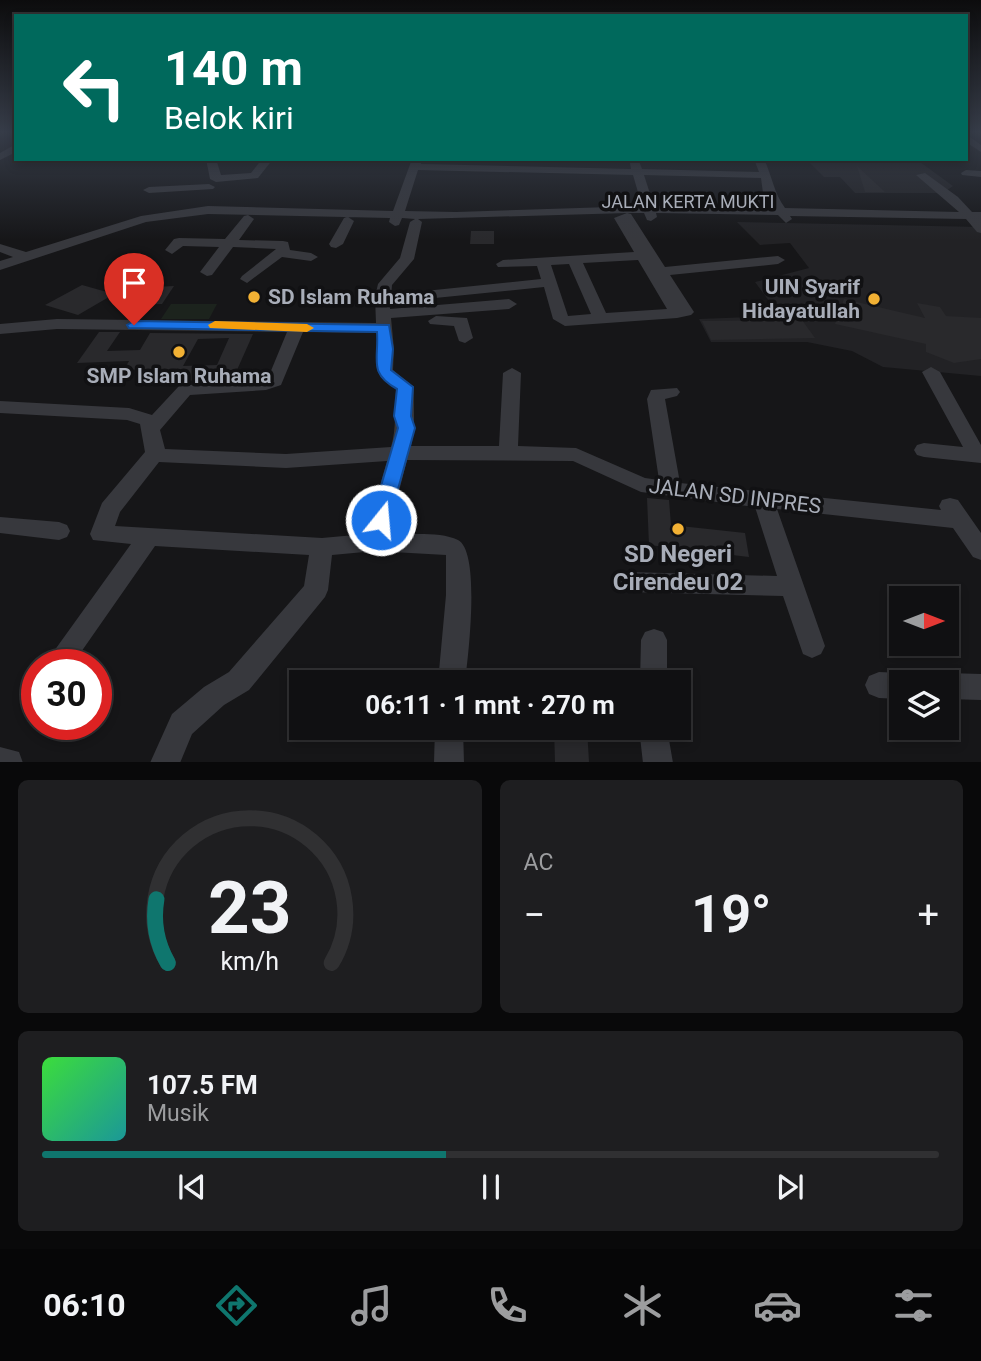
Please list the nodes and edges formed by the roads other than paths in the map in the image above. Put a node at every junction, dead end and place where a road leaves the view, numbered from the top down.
1 (211, 169) edge
2 (260, 169) edge
3 (414, 169) edge
4 (637, 169) edge
5 (666, 169) edge
6 (694, 169) edge
7 (763, 169) edge
8 (695, 172) junction
9 (966, 173) dead end
10 (981, 174) edge
11 (766, 175) junction
12 (921, 175) dead end
13 (212, 183) junction
14 (149, 190) dead end
15 (650, 213) junction
16 (180, 216) junction
17 (554, 216) junction
18 (788, 216) junction
19 (396, 218) junction
20 (623, 218) junction
21 (248, 219) junction
22 (348, 221) junction
23 (976, 221) edge
24 (416, 222) junction
25 (230, 242) junction
26 (336, 244) dead end
27 (0, 248) edge
28 (172, 250) dead end
29 (279, 253) junction
30 (647, 255) junction
31 (311, 257) dead end
32 (30, 258) junction
33 (574, 259) junction
34 (778, 260) dead end
35 (543, 262) junction
36 (503, 264) dead end
37 (0, 266) edge
38 (657, 271) junction
39 (207, 272) dead end
40 (0, 273) edge
41 (247, 279) dead end
42 (549, 282) junction
43 (415, 296) dead end
44 (509, 304) dead end
45 (601, 319) junction
46 (383, 322) junction
47 (0, 330) edge
48 (295, 331) dead end
49 (465, 338) dead end
50 (931, 372) dead end
51 (512, 373) dead end
52 (671, 392) dead end
53 (0, 407) edge
54 (150, 429) junction
55 (924, 450) dead end
56 (156, 452) junction
57 (401, 453) junction
58 (508, 453) junction
59 (979, 456) edge
60 (671, 490) junction
61 (764, 501) junction
62 (0, 525) edge
63 (59, 531) dead end
64 (149, 537) junction
65 (375, 542) junction
66 (322, 547) junction
67 (981, 551) edge
68 (628, 582) dead end
69 (791, 586) junction
70 (654, 640) dead end
71 (812, 646) dead end
72 (68, 649) edge
73 (453, 670) edge
74 (654, 670) edge
75 (959, 686) edge
76 (981, 687) edge
77 (449, 740) edge
78 (655, 740) edge
79 (0, 762) edge
80 (8, 762) edge
81 (165, 762) edge
82 (449, 762) edge
83 (658, 762) edge

1 - 13 street
2 - 13 street
3 - 19 street
4 - 15 street
5 - 8 street
6 - 8 street
7 - 11 street
8 - 11 street
9 - 10 street
11 - 18 street
12 - 23 street
13 - 14 street
13 - 16 street
15 - 17 street
15 - 18 street, JALAN KERTA MUKTI
15 - 20 street, JALAN KERTA MUKTI
16 - 19 street
16 - 21 street
16 - 32 street
17 - 19 street
17 - 20 street, JALAN KERTA MUKTI
17 - 24 street, JALAN KERTA MUKTI
18 - 23 street, JALAN KERTA MUKTI
19 - 22 street
19 - 24 street, JALAN KERTA MUKTI
20 - 30 street
21 - 22 street
21 - 25 street
22 - 26 street
24 - 46 street
25 - 28 street
25 - 29 street
25 - 39 street
27 - 32 street
29 - 31 street
29 - 41 street
30 - 33 street
30 - 38 street
32 - 37 street
32 - 40 street
33 - 35 street
33 - 45 street
34 - 38 street
35 - 36 street
35 - 42 street
38 - 45 street
42 - 43 street
42 - 45 street
44 - 46 street
46 - 47 street
46 - 49 street
46 - 57 street
48 - 54 street
50 - 59 street
51 - 58 street
52 - 60 street
53 - 54 street
54 - 56 street
55 - 59 street
56 - 57 street, JALAN SD INPRES
56 - 64 street
57 - 58 street, JALAN SD INPRES
57 - 65 street
58 - 60 street, JALAN SD INPRES
60 - 61 street, JALAN SD INPRES
61 - 67 street, JALAN SD INPRES
61 - 69 street
62 - 63 street
64 - 66 street
64 - 72 street
65 - 66 street
65 - 73 street
66 - 81 street
68 - 69 street
69 - 71 street
70 - 74 street
75 - 76 street
77 - 82 street
78 - 83 street
79 - 80 street

